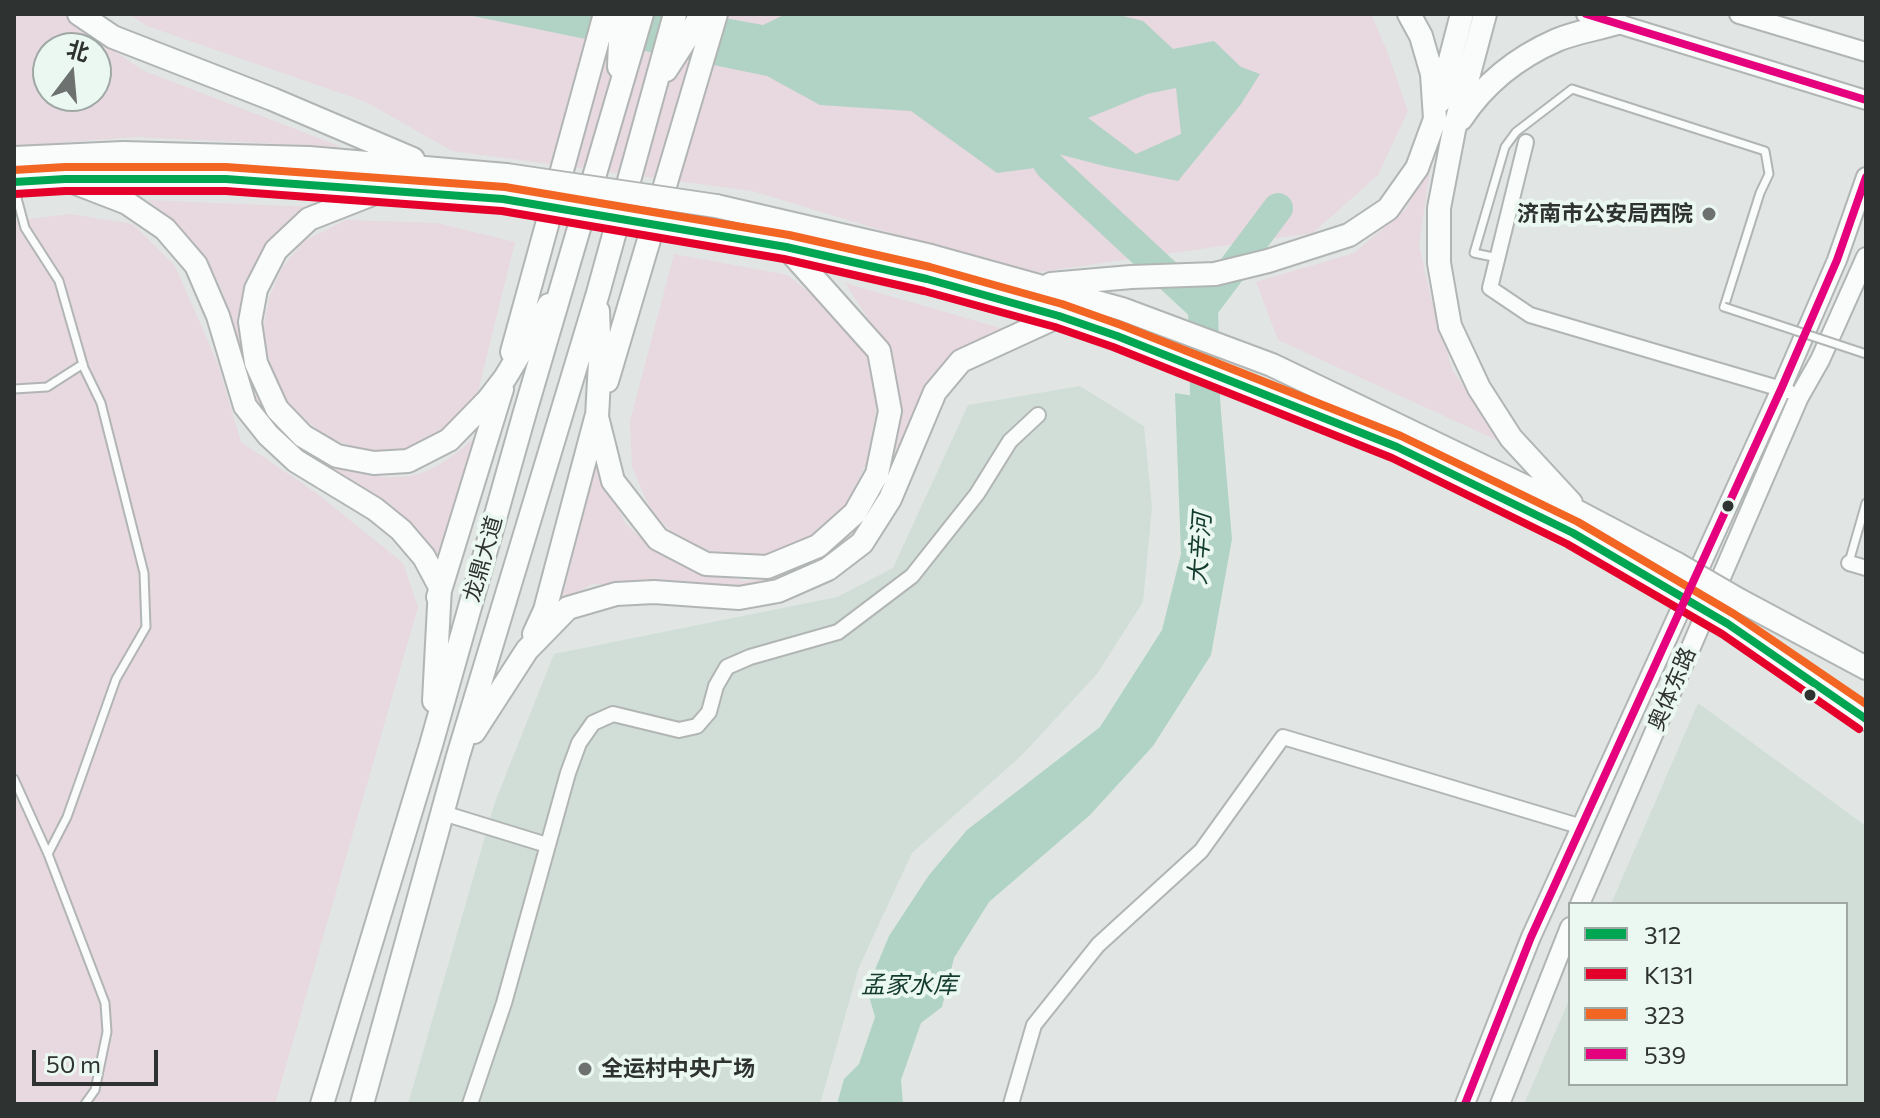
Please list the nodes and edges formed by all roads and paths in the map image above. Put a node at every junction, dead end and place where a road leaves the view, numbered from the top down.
1 (79, 14) edge
2 (605, 14) edge
3 (621, 14) edge
4 (642, 14) edge
5 (675, 14) edge
6 (702, 14) edge
7 (716, 14) edge
8 (1409, 14) edge
9 (1462, 14) edge
10 (1485, 14) edge
11 (1586, 14) edge
12 (1739, 14) edge
13 (1617, 23) junction
14 (1866, 52) edge
15 (665, 64) junction
16 (623, 71) junction
17 (1866, 100) edge
18 (1445, 124) junction
19 (1526, 142) dead end
20 (14, 158) edge
21 (432, 167) junction
22 (1866, 177) edge
23 (65, 179) junction
24 (14, 184) edge
25 (383, 190) junction
26 (786, 247) junction
27 (1866, 257) edge
28 (1498, 258) junction
29 (566, 277) junction
30 (1035, 286) junction
31 (598, 293) junction
32 (1059, 316) junction
33 (1866, 354) edge
34 (83, 364) junction
35 (505, 378) junction
36 (1782, 387) junction
37 (14, 389) edge
38 (1799, 397) junction
39 (1038, 415) dead end
40 (597, 417) junction
41 (1866, 503) edge
42 (1580, 513) junction
43 (1849, 563) joint
44 (1866, 568) edge
45 (438, 598) junction
46 (527, 650) junction
47 (1866, 668) edge
48 (1866, 719) edge
49 (431, 745) junction
50 (458, 756) junction
51 (14, 779) edge
52 (443, 813) junction
53 (1582, 827) junction
54 (547, 845) junction
55 (48, 854) junction
56 (1581, 902) edge
57 (1568, 932) edge
58 (85, 1104) edge
59 (322, 1104) edge
60 (362, 1104) edge
61 (470, 1104) edge
62 (1011, 1104) edge
63 (1465, 1104) edge
64 (1500, 1104) edge

1 - 21 main road
2 - 35 main road
3 - 16 main road
4 - 16 main road, 龙鼎大道
5 - 15 main road, 龙鼎大道
6 - 15 main road
7 - 40 main road
8 - 18 main road
9 - 18 main road
10 - 18 main road
11 - 13 main road
12 - 14 main road
13 - 17 main road
13 - 18 main road
15 - 31 main road, 龙鼎大道
16 - 29 main road, 龙鼎大道
18 - 30 main road
18 - 42 main road
19 - 28 street
20 - 21 main road
21 - 30 main road, bridge
22 - 36 main road
23 - 24 main road
23 - 25 main road
23 - 45 main road
24 - 34 lane
25 - 26 main road, bridge
25 - 35 main road
26 - 32 main road
26 - 40 main road
27 - 38 main road, 奥体东路
28 - 33 lane, bridge
28 - 36 street
29 - 35 main road
29 - 49 main road, 龙鼎大道
30 - 42 main road
31 - 40 main road
31 - 50 main road, 龙鼎大道
32 - 46 main road
32 - 48 main road, bridge
34 - 37 lane
34 - 55 lane
35 - 45 main road
36 - 38 street
36 - 53 main road
38 - 56 main road, 奥体东路
39 - 54 street
40 - 46 main road
41 - 43 lane
42 - 47 main road, bridge
43 - 44 street
45 - 49 main road
46 - 50 main road
49 - 59 main road, 龙鼎大道
50 - 52 main road, 龙鼎大道
51 - 55 lane
52 - 54 street
52 - 60 main road, 龙鼎大道
53 - 62 street
53 - 63 main road
54 - 61 street
55 - 58 lane
57 - 64 main road

